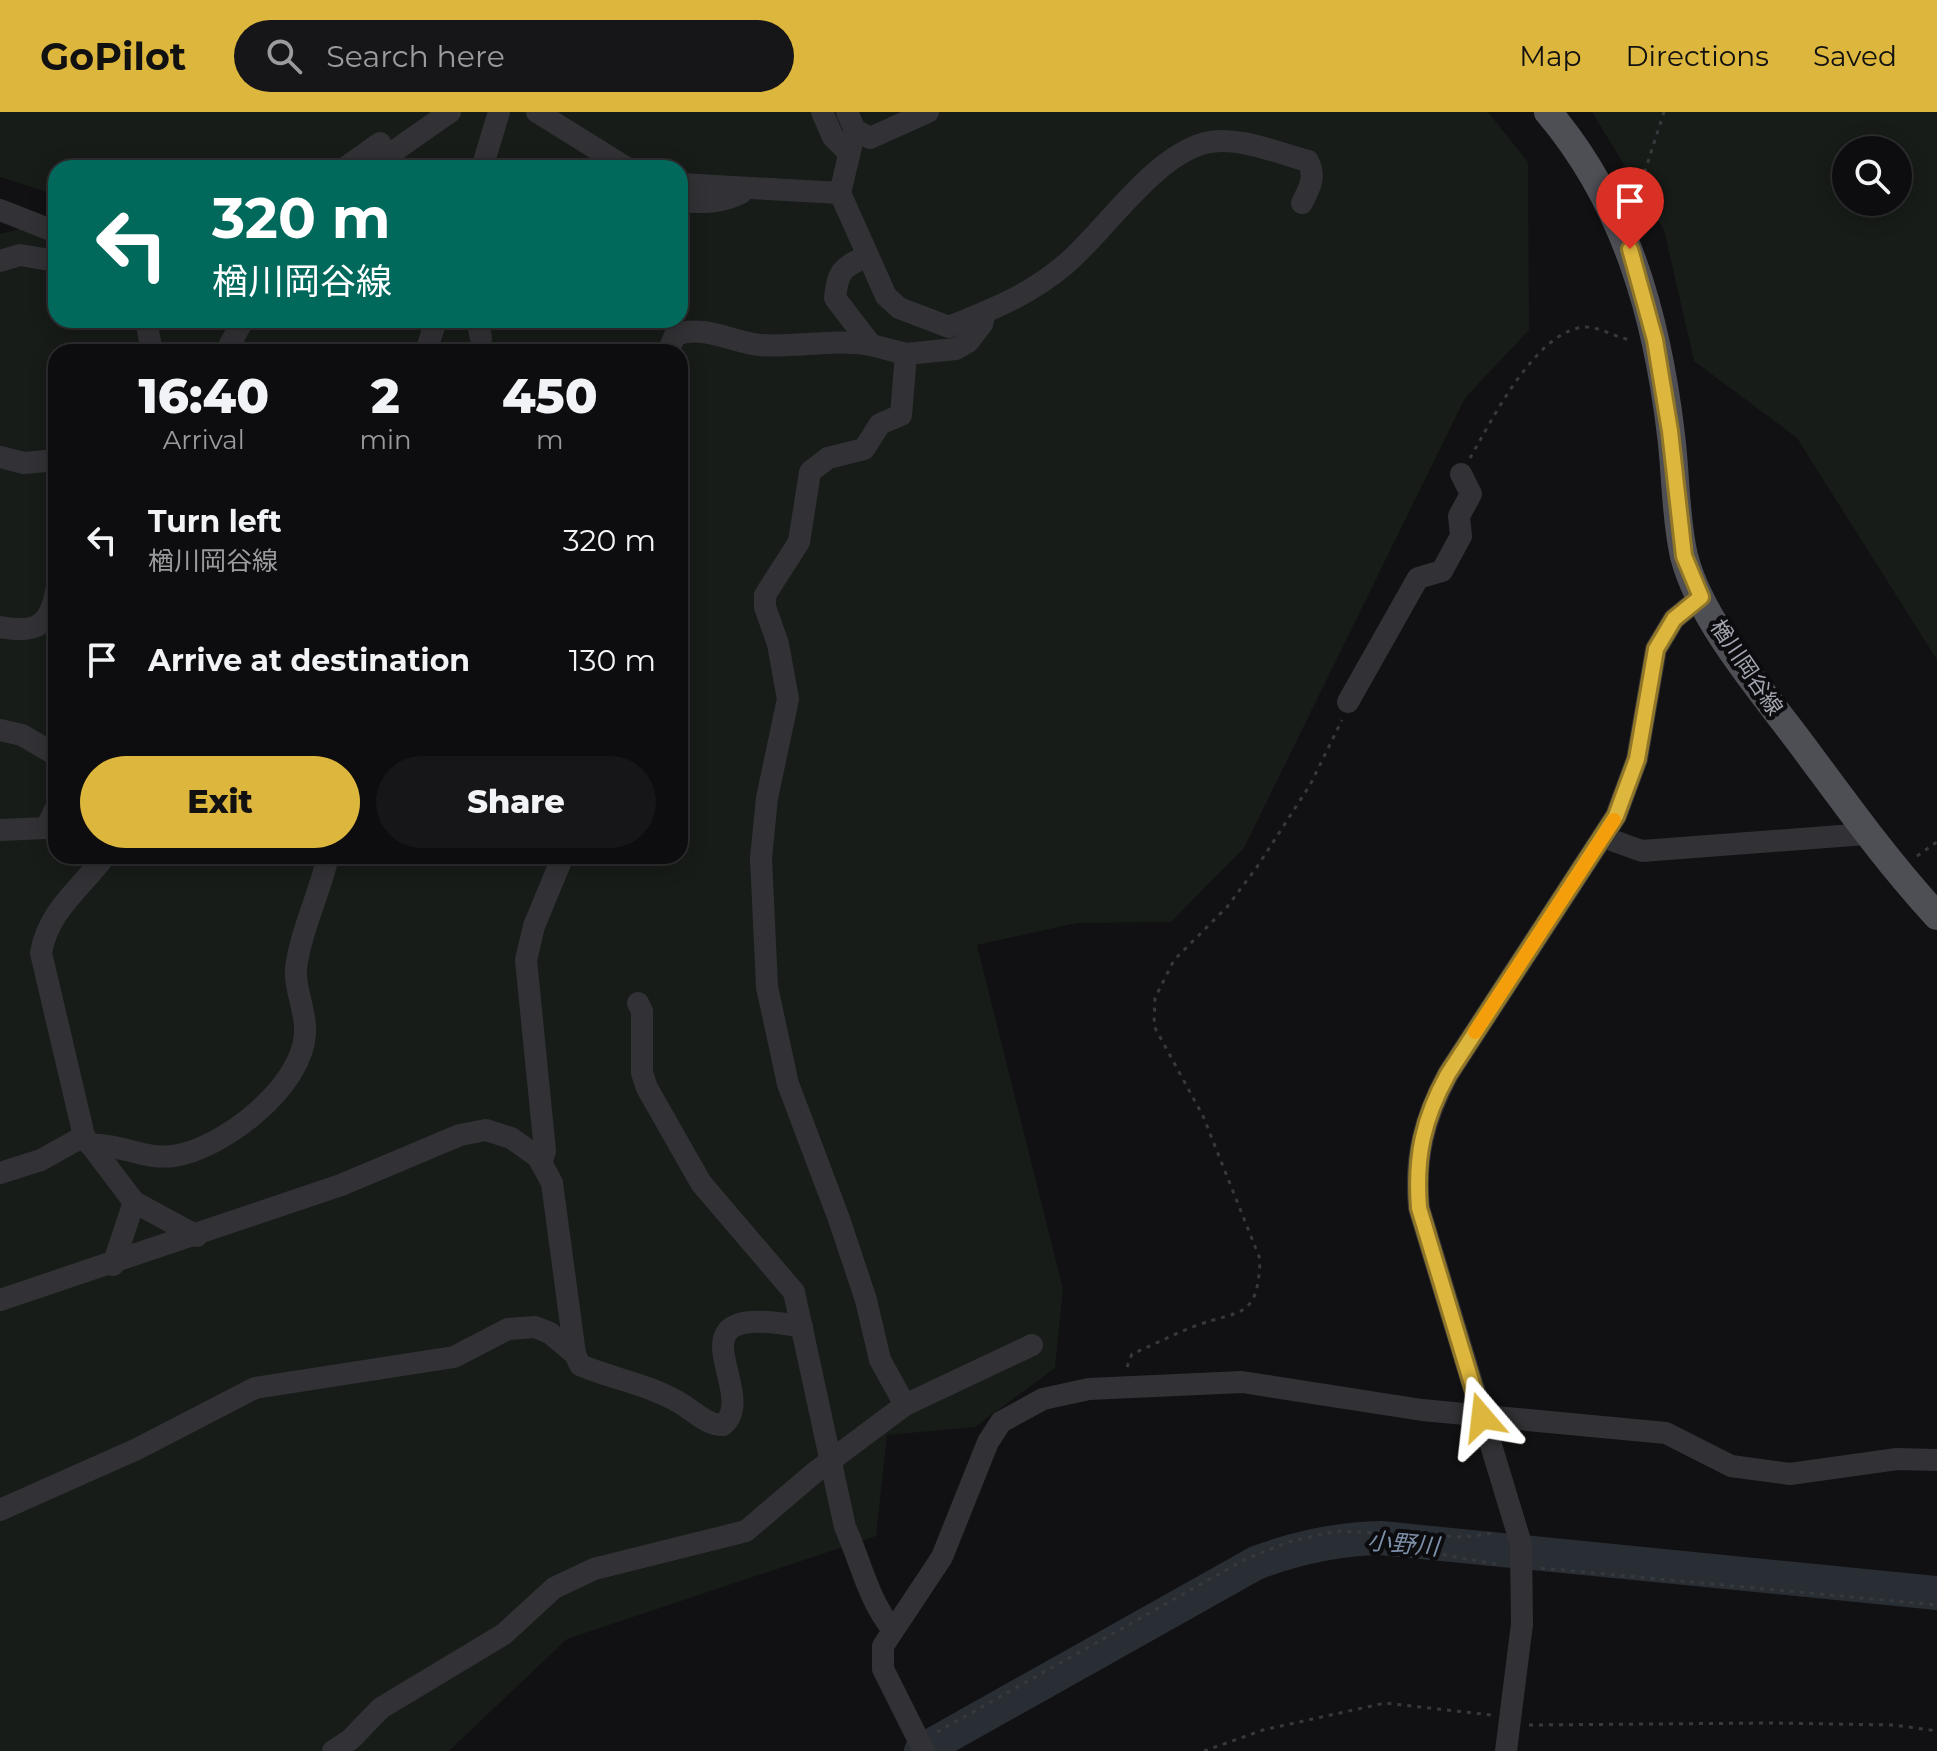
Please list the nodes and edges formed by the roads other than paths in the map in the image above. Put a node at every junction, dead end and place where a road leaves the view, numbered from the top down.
1 (424, 112) edge
2 (450, 112) edge
3 (499, 112) edge
4 (537, 112) edge
5 (822, 112) edge
6 (928, 112) edge
7 (1548, 112) edge
8 (851, 121) edge
9 (849, 153) junction
10 (356, 160) edge
11 (381, 160) edge
12 (484, 160) edge
13 (614, 160) edge
14 (688, 185) edge
15 (749, 189) junction
16 (840, 193) junction
17 (688, 201) edge
18 (1302, 203) dead end
19 (0, 210) edge
20 (48, 229) edge
21 (868, 256) junction
22 (48, 260) edge
23 (0, 261) edge
24 (838, 305) junction
25 (985, 312) junction
26 (671, 344) edge
27 (789, 344) junction
28 (871, 345) junction
29 (906, 354) junction
30 (0, 457) edge
31 (48, 461) edge
32 (1461, 474) road end
33 (1701, 597) junction
34 (48, 615) edge
35 (0, 627) edge
36 (1348, 702) road end
37 (0, 730) edge
38 (48, 750) edge
39 (48, 824) edge
40 (0, 830) edge
41 (1866, 834) junction
42 (1603, 837) junction
43 (98, 864) edge
44 (326, 864) edge
45 (560, 864) edge
46 (1937, 916) edge
47 (638, 1003) dead end
48 (87, 1140) junction
49 (541, 1163) junction
50 (0, 1173) edge
51 (134, 1202) junction
52 (197, 1236) junction
53 (113, 1265) junction
54 (0, 1300) edge
55 (802, 1327) junction
56 (1032, 1345) dead end
57 (575, 1354) junction
58 (905, 1405) junction
59 (1482, 1417) junction
60 (1937, 1460) edge
61 (831, 1461) junction
62 (0, 1510) edge
63 (893, 1630) junction
64 (922, 1747) edge
65 (333, 1751) edge
66 (1506, 1751) edge

1 - 10 street
2 - 11 street
3 - 12 street
4 - 13 street
5 - 9 street
6 - 8 street
7 - 33 main road, 楢川岡谷線
8 - 9 street
9 - 16 street
14 - 15 street
15 - 16 street
15 - 17 street
16 - 21 street
18 - 25 street
19 - 20 street
21 - 24 street
21 - 25 street
22 - 23 street
24 - 27 street
24 - 28 street
25 - 29 street
26 - 27 street
27 - 28 street
28 - 29 street
29 - 58 street
30 - 31 street
32 - 36 street
33 - 41 main road, 楢川岡谷線
33 - 42 street
34 - 35 street
37 - 38 street
39 - 40 street
41 - 42 street
41 - 46 main road, 楢川岡谷線
42 - 59 street
43 - 48 street
44 - 48 street
45 - 49 street
47 - 55 street
48 - 50 street
48 - 51 street
49 - 52 street
49 - 57 street
51 - 52 street
51 - 53 street
52 - 53 street
53 - 54 street
55 - 57 street
55 - 61 street
56 - 58 street
57 - 62 street
58 - 61 street
59 - 60 street
59 - 63 street
59 - 66 street
61 - 63 street
61 - 65 street
63 - 64 street

